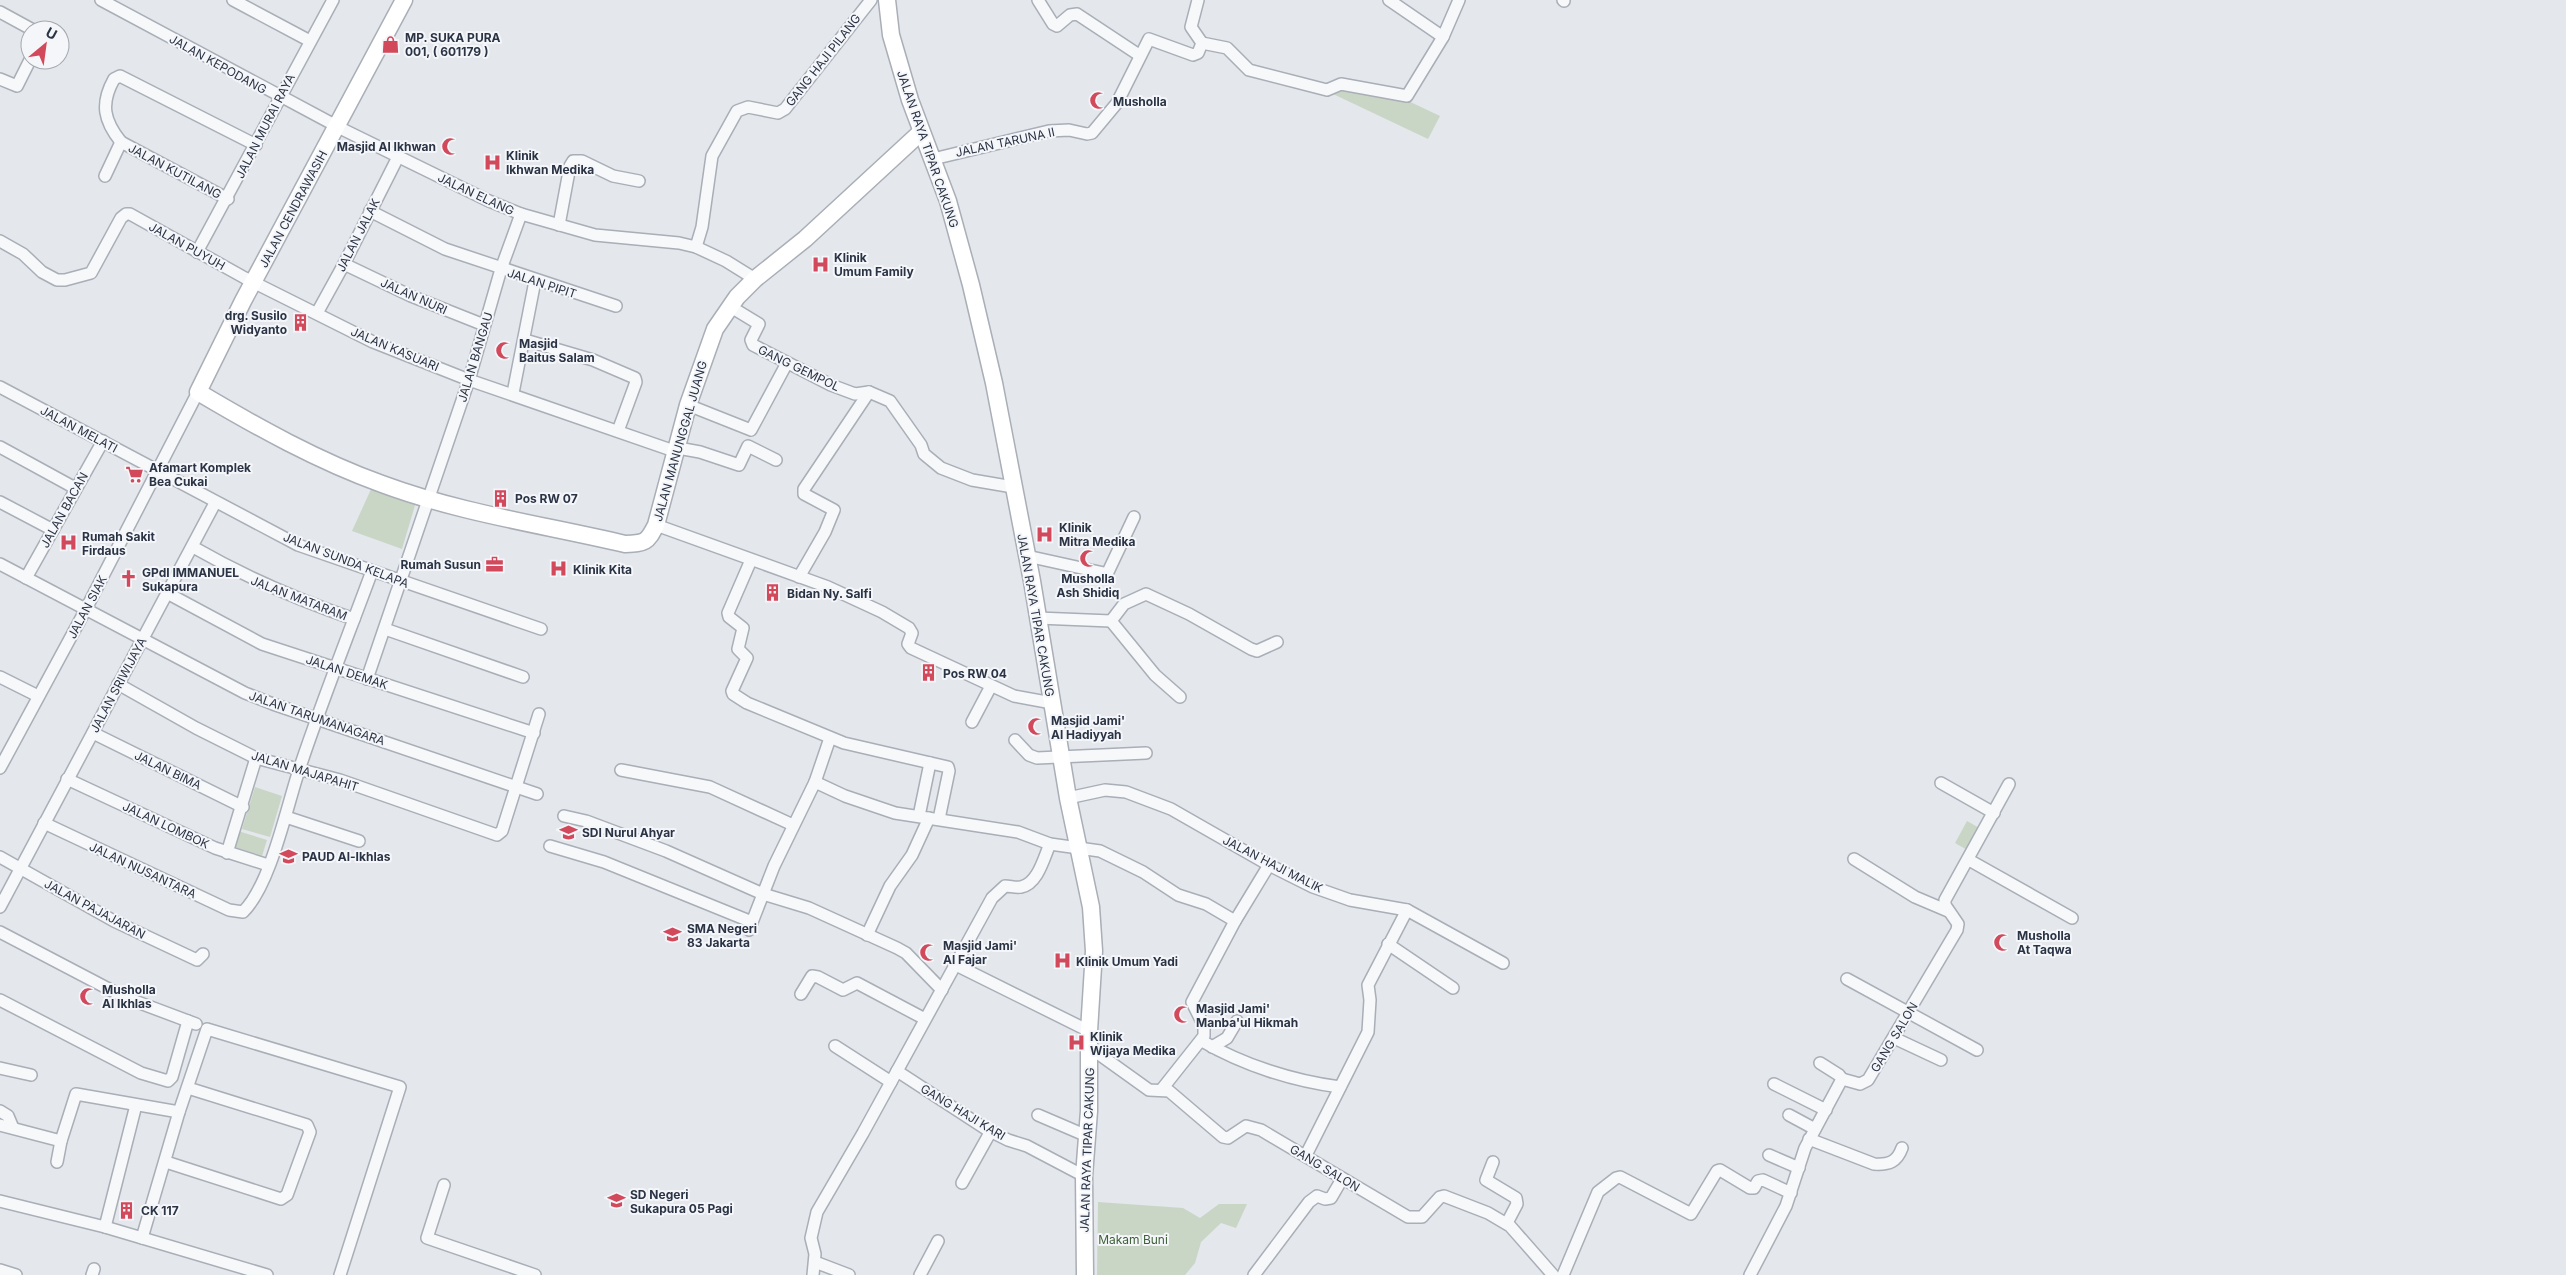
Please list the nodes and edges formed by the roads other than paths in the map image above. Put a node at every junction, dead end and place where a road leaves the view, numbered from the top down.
1 (233, 0) edge
2 (332, 0) edge
3 (404, 0) edge
4 (871, 0) edge
5 (887, 0) edge
6 (1038, 0) edge
7 (1198, 0) edge
8 (1389, 0) edge
9 (1458, 0) edge
10 (105, 1) edge
11 (0, 12) edge
12 (20, 23) edge
13 (1443, 37) junction
14 (310, 41) junction
15 (1202, 42) junction
16 (1139, 55) junction
17 (25, 70) edge
18 (0, 79) edge
19 (280, 97) junction
20 (337, 126) junction
21 (921, 132) junction
22 (121, 142) junction
23 (256, 145) junction
24 (398, 157) junction
25 (933, 159) junction
26 (105, 176) dead end
27 (639, 181) dead end
28 (228, 199) junction
29 (370, 211) junction
30 (521, 214) junction
31 (559, 225) junction
32 (0, 241) edge
33 (696, 247) junction
34 (198, 252) junction
35 (344, 264) junction
36 (501, 269) junction
37 (754, 279) junction
38 (535, 281) junction
39 (254, 282) junction
40 (616, 306) dead end
41 (731, 307) junction
42 (317, 313) junction
43 (484, 325) junction
44 (525, 340) junction
45 (788, 363) junction
46 (469, 380) junction
47 (0, 388) edge
48 (198, 392) junction
49 (869, 392) junction
50 (513, 393) junction
51 (688, 405) junction
52 (618, 431) junction
53 (103, 442) junction
54 (0, 447) edge
55 (677, 450) junction
56 (776, 460) dead end
57 (158, 472) junction
58 (1013, 487) junction
59 (75, 488) junction
60 (428, 499) junction
61 (0, 502) edge
62 (215, 502) junction
63 (1134, 517) dead end
64 (656, 525) junction
65 (53, 530) junction
66 (193, 547) junction
67 (1027, 556) junction
68 (751, 560) junction
69 (0, 564) edge
70 (372, 571) junction
71 (799, 577) junction
72 (26, 578) junction
73 (401, 581) junction
74 (167, 593) junction
75 (86, 609) junction
76 (1038, 618) junction
77 (354, 619) junction
78 (1111, 621) junction
79 (385, 629) junction
80 (541, 629) dead end
81 (142, 639) junction
82 (1277, 642) dead end
83 (336, 668) junction
84 (0, 677) edge
85 (523, 677) dead end
86 (367, 679) junction
87 (118, 684) junction
88 (991, 686) junction
89 (38, 696) junction
90 (1180, 697) dead end
91 (1052, 703) junction
92 (538, 714) dead end
93 (318, 719) junction
94 (972, 722) dead end
95 (93, 733) junction
96 (534, 733) junction
97 (830, 738) junction
98 (1015, 740) dead end
99 (1146, 753) dead end
100 (1061, 757) junction
101 (256, 758) junction
102 (930, 764) junction
103 (0, 768) edge
104 (299, 770) junction
105 (621, 770) dead end
106 (67, 778) junction
107 (815, 782) junction
108 (1942, 783) dead end
109 (2009, 784) dead end
110 (517, 787) junction
111 (537, 794) dead end
112 (1068, 798) junction
113 (243, 808) junction
114 (1994, 813) junction
115 (564, 816) dead end
116 (286, 817) junction
117 (929, 818) junction
118 (44, 824) junction
119 (794, 825) junction
120 (359, 841) dead end
121 (1050, 844) junction
122 (550, 846) dead end
123 (1080, 848) junction
124 (227, 853) junction
125 (0, 857) edge
126 (1854, 859) dead end
127 (1969, 860) junction
128 (1269, 865) junction
129 (268, 866) junction
130 (20, 868) junction
131 (763, 894) junction
132 (0, 907) edge
133 (1408, 910) junction
134 (1948, 911) junction
135 (2072, 918) dead end
136 (1234, 921) junction
137 (0, 932) edge
138 (868, 935) junction
139 (1388, 944) junction
140 (203, 954) dead end
141 (1503, 963) dead end
142 (956, 966) junction
143 (1847, 979) dead end
144 (1453, 988) dead end
145 (942, 990) junction
146 (801, 994) dead end
147 (0, 1000) edge
148 (1909, 1013) junction
149 (925, 1018) junction
150 (1237, 1020) dead end
151 (1894, 1038) junction
152 (1089, 1039) junction
153 (1202, 1041) junction
154 (835, 1046) dead end
155 (1212, 1047) junction
156 (1977, 1050) dead end
157 (1941, 1060) dead end
158 (1820, 1063) dead end
159 (0, 1068) edge
160 (897, 1071) junction
161 (31, 1075) dead end
162 (1842, 1079) junction
163 (891, 1082) junction
164 (1774, 1084) dead end
165 (1340, 1087) junction
166 (188, 1088) junction
167 (1162, 1089) junction
168 (136, 1105) junction
169 (1826, 1110) junction
170 (0, 1111) edge
171 (179, 1112) junction
172 (1038, 1115) dead end
173 (1789, 1115) dead end
174 (0, 1124) edge
175 (13, 1128) junction
176 (991, 1131) junction
177 (1812, 1134) junction
178 (1087, 1136) junction
179 (61, 1141) junction
180 (1902, 1148) dead end
181 (1306, 1155) junction
182 (1769, 1155) dead end
183 (57, 1162) dead end
184 (166, 1162) junction
185 (1493, 1162) dead end
186 (1798, 1168) junction
187 (1084, 1176) junction
188 (1342, 1179) junction
189 (962, 1183) dead end
190 (444, 1185) dead end
191 (1791, 1193) junction
192 (0, 1201) edge
193 (1507, 1223) junction
194 (105, 1226) junction
195 (142, 1238) junction
196 (938, 1241) dead end
197 (815, 1262) junction
198 (0, 1270) edge
199 (1754, 1274) edge
200 (16, 1275) edge
201 (267, 1275) edge
202 (340, 1275) edge
203 (534, 1275) edge
204 (812, 1275) edge
205 (849, 1275) edge
206 (920, 1275) edge
207 (1085, 1275) edge
208 (1254, 1275) edge
209 (1554, 1275) edge
210 (1563, 1275) edge

1 - 14 street
2 - 14 street, JALAN MURAI RAYA
3 - 20 street, JALAN CENDRAWASIH
4 - 33 street, GANG HAJI PILANG
5 - 21 street, JALAN RAYA TIPAR CAKUNG
6 - 16 street
7 - 15 street
8 - 13 street
9 - 13 street
10 - 19 street, JALAN KEPODANG
11 - 12 street
13 - 15 street
14 - 19 street, JALAN MURAI RAYA
15 - 16 street, JALAN TARUNA II
16 - 25 street, JALAN TARUNA II
17 - 18 street
19 - 20 street, JALAN KEPODANG
19 - 23 street, JALAN MURAI RAYA
20 - 24 street, JALAN ELANG
20 - 39 street, JALAN CENDRAWASIH
21 - 25 street, JALAN RAYA TIPAR CAKUNG
21 - 37 street, JALAN MANUNGGAL JUANG
22 - 23 street, JALAN KUTILANG
22 - 26 street, JALAN KUTILANG
22 - 28 street, JALAN KUTILANG
23 - 28 street, JALAN MURAI RAYA
24 - 29 street, JALAN JALAK
24 - 30 street, JALAN ELANG
25 - 58 street, JALAN RAYA TIPAR CAKUNG
27 - 31 street
28 - 34 street, JALAN MURAI RAYA
29 - 35 street, JALAN JALAK
29 - 36 street, JALAN PIPIT
30 - 31 street, JALAN ELANG
30 - 36 street, JALAN BANGAU
31 - 33 street, JALAN ELANG
32 - 34 street, JALAN PUYUH
33 - 37 street, JALAN ELANG
34 - 39 street, JALAN PUYUH
35 - 42 street, JALAN JALAK
35 - 43 street, JALAN NURI
36 - 38 street, JALAN PIPIT
36 - 43 street, JALAN BANGAU
37 - 41 street, JALAN MANUNGGAL JUANG
38 - 40 street, JALAN PIPIT
38 - 44 street
39 - 42 street, JALAN KASUARI
39 - 48 street, JALAN CENDRAWASIH
41 - 45 street, GANG GEMPOL
41 - 51 street, JALAN MANUNGGAL JUANG
42 - 46 street, JALAN KASUARI
43 - 46 street, JALAN BANGAU
44 - 50 street
44 - 52 street
45 - 49 street, GANG GEMPOL
45 - 51 street
46 - 50 street, JALAN KASUARI
46 - 60 street, JALAN BANGAU
47 - 53 street, JALAN MELATI
48 - 57 street, JALAN SIAK
48 - 60 street, JALAN MANUNGGAL JUANG
49 - 58 street, GANG GEMPOL
49 - 71 street
50 - 52 street, JALAN KASUARI
51 - 55 street, JALAN MANUNGGAL JUANG
52 - 55 street, JALAN KASUARI
53 - 57 street, JALAN MELATI
53 - 59 street, JALAN BACAN
54 - 59 street
55 - 56 street, JALAN KASUARI
55 - 64 street, JALAN MANUNGGAL JUANG
57 - 62 street, JALAN SUNDA KELAPA
57 - 75 street, JALAN SIAK
58 - 67 street, JALAN RAYA TIPAR CAKUNG
59 - 65 street, JALAN BACAN
60 - 64 street, JALAN MANUNGGAL JUANG
60 - 73 street, JALAN BANGAU
61 - 65 street
62 - 66 street, JALAN SRIWIJAYA
62 - 70 street, JALAN SUNDA KELAPA
63 - 67 street
64 - 68 street
65 - 72 street, JALAN BACAN
66 - 74 street, JALAN SRIWIJAYA
66 - 77 street, JALAN MATARAM
67 - 76 street, JALAN RAYA TIPAR CAKUNG
68 - 71 street
68 - 97 street
69 - 72 street, JALAN TARUMANAGARA
70 - 73 street, JALAN SUNDA KELAPA
70 - 77 street
71 - 88 street
72 - 75 street, JALAN TARUMANAGARA
73 - 79 street, JALAN BANGAU
73 - 80 street, JALAN SUNDA KELAPA
74 - 81 street, JALAN SRIWIJAYA
74 - 83 street, JALAN DEMAK
75 - 81 street, JALAN TARUMANAGARA
75 - 89 street, JALAN SIAK
76 - 78 street
76 - 91 street, JALAN RAYA TIPAR CAKUNG
77 - 83 street
78 - 82 street
78 - 90 street
79 - 85 street
79 - 86 street, JALAN BANGAU
81 - 87 street, JALAN SRIWIJAYA
81 - 93 street, JALAN TARUMANAGARA
83 - 86 street, JALAN DEMAK
83 - 93 street
84 - 89 street
86 - 96 street, JALAN DEMAK
87 - 95 street, JALAN SRIWIJAYA
87 - 101 street, JALAN MAJAPAHIT
88 - 91 street
88 - 94 street
89 - 103 street, JALAN SIAK
91 - 100 street, JALAN RAYA TIPAR CAKUNG
92 - 96 street
93 - 104 street
93 - 110 street, JALAN TARUMANAGARA
95 - 106 street, JALAN SRIWIJAYA
95 - 113 street, JALAN BIMA
96 - 110 street
97 - 102 street
97 - 107 street
98 - 100 street
99 - 100 street
100 - 112 street, JALAN RAYA TIPAR CAKUNG
101 - 104 street, JALAN MAJAPAHIT
101 - 113 street
102 - 117 street
102 - 117 street
104 - 110 street, JALAN MAJAPAHIT
104 - 116 street
105 - 119 street
106 - 118 street, JALAN SRIWIJAYA
106 - 124 street, JALAN LOMBOK
107 - 117 street
107 - 119 street
108 - 114 street
109 - 114 street, GANG SALON
110 - 111 street, JALAN TARUMANAGARA
112 - 123 street, JALAN RAYA TIPAR CAKUNG
112 - 128 street, JALAN HAJI MALIK
113 - 124 street
114 - 127 street, GANG SALON
115 - 131 street
116 - 120 street
116 - 129 street
117 - 121 street
117 - 138 street
118 - 129 street, JALAN NUSANTARA
118 - 130 street, JALAN SRIWIJAYA
119 - 131 street
121 - 123 street
121 - 142 street
122 - 131 street
123 - 136 street
123 - 152 street, JALAN RAYA TIPAR CAKUNG
124 - 129 street, JALAN LOMBOK
125 - 130 street, JALAN PAJAJARAN
126 - 134 street
127 - 134 street, GANG SALON
127 - 135 street
128 - 133 street, JALAN HAJI MALIK
128 - 136 street
130 - 132 street, JALAN SRIWIJAYA
130 - 140 street, JALAN PAJAJARAN
131 - 138 street
133 - 139 street
133 - 141 street, JALAN HAJI MALIK
134 - 148 street, GANG SALON
136 - 153 street
137 - 147 street
138 - 145 street
139 - 144 street
139 - 165 street
142 - 145 street
142 - 152 street, GANG SALON
143 - 148 street
145 - 149 street
146 - 149 street
148 - 151 street, GANG SALON
148 - 156 street
149 - 160 street
150 - 155 street
151 - 157 street
151 - 162 street, GANG SALON
152 - 167 street, GANG SALON
152 - 178 street, JALAN RAYA TIPAR CAKUNG
153 - 155 street
153 - 167 street
154 - 163 street
155 - 165 street
158 - 162 street
159 - 161 street
160 - 163 street
160 - 176 street, GANG HAJI KARI
162 - 169 street
163 - 197 street
164 - 169 street
165 - 181 street
166 - 171 street
166 - 184 street
166 - 202 street
167 - 181 street, GANG SALON
168 - 171 street
168 - 179 street
168 - 194 street
169 - 177 street
170 - 175 street
171 - 184 street
172 - 178 street
173 - 177 street
174 - 175 street
175 - 179 street
176 - 187 street, GANG HAJI KARI
176 - 189 street
177 - 180 street
177 - 186 street
178 - 187 street, JALAN RAYA TIPAR CAKUNG
179 - 183 street
181 - 188 street, GANG SALON
182 - 186 street
184 - 195 street
185 - 193 street
186 - 191 street
187 - 207 street, JALAN RAYA TIPAR CAKUNG
188 - 193 street, GANG SALON
188 - 208 street
190 - 203 street
191 - 199 street
191 - 210 street
192 - 194 street
193 - 209 street, GANG SALON
194 - 195 street
195 - 201 street
196 - 206 street
197 - 204 street
197 - 205 street
198 - 200 street

